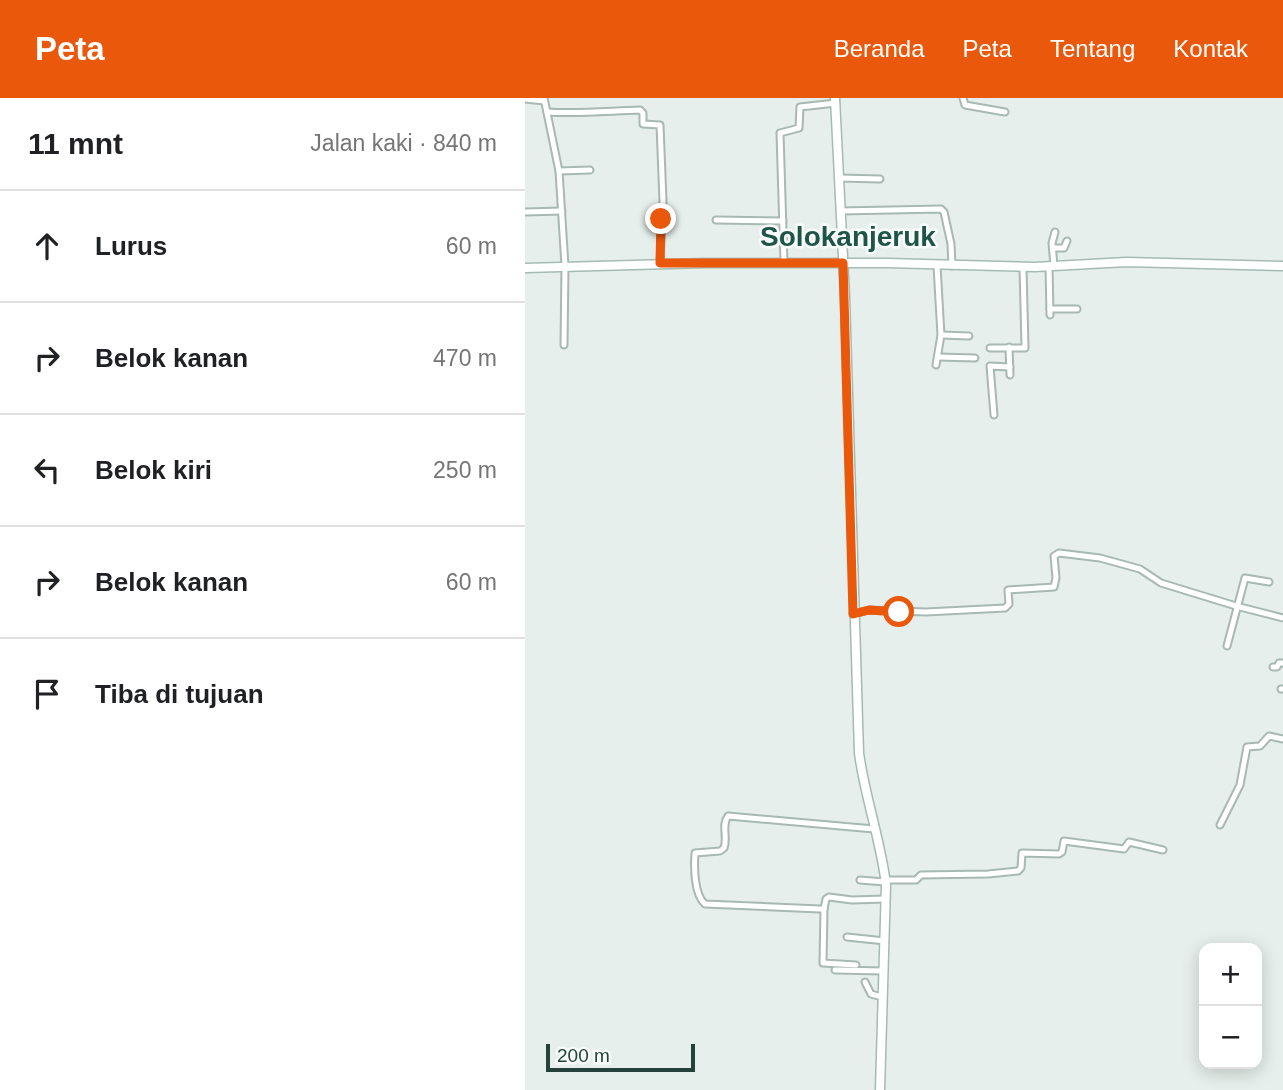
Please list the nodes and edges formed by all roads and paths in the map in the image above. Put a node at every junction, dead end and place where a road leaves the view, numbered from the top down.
1 (963, 98) edge
2 (525, 99) edge
3 (544, 100) edge
4 (836, 101) edge
5 (547, 112) junction
6 (1005, 112) dead end
7 (590, 170) dead end
8 (559, 171) junction
9 (839, 178) junction
10 (880, 179) dead end
11 (562, 211) junction
12 (841, 211) junction
13 (525, 212) edge
14 (716, 220) dead end
15 (783, 221) junction
16 (1055, 232) dead end
17 (1067, 241) dead end
18 (1054, 248) junction
19 (660, 263) junction
20 (783, 263) junction
21 (843, 263) junction
22 (937, 265) junction
23 (565, 266) junction
24 (952, 266) junction
25 (1051, 266) junction
26 (1023, 267) junction
27 (1283, 267) edge
28 (525, 268) edge
29 (1077, 309) dead end
30 (941, 335) junction
31 (969, 336) dead end
32 (564, 345) dead end
33 (1009, 347) junction
34 (990, 348) dead end
35 (938, 357) junction
36 (975, 358) dead end
37 (936, 365) dead end
38 (1010, 367) junction
39 (1010, 376) dead end
40 (994, 415) dead end
41 (1269, 583) dead end
42 (1236, 606) junction
43 (853, 614) junction
44 (1283, 618) edge
45 (1227, 646) dead end
46 (1283, 663) edge
47 (1273, 667) dead end
48 (1283, 739) edge
49 (1220, 825) dead end
50 (874, 829) junction
51 (1163, 850) dead end
52 (860, 880) dead end
53 (885, 881) junction
54 (885, 902) junction
55 (895, 905) dead end
56 (824, 909) junction
57 (847, 937) dead end
58 (885, 941) junction
59 (856, 965) dead end
60 (835, 970) dead end
61 (883, 971) junction
62 (865, 982) dead end
63 (882, 997) junction
64 (880, 1090) edge

1 - 6 street
2 - 3 street
3 - 5 street
4 - 9 main road
4 - 15 street
5 - 8 street
5 - 19 street
7 - 8 street
8 - 11 street
9 - 10 street
9 - 12 main road
11 - 13 street
11 - 23 street
12 - 21 main road
12 - 24 street
14 - 15 street
15 - 20 street
16 - 18 street
17 - 18 street
18 - 25 street
19 - 20 main road
19 - 23 main road
20 - 21 main road
21 - 22 main road
21 - 43 main road
22 - 24 main road
22 - 30 street
23 - 28 main road
23 - 32 street
24 - 26 main road
25 - 26 main road
25 - 27 main road
25 - 29 street
26 - 33 street
30 - 31 street
30 - 35 street
33 - 34 street
33 - 38 street
35 - 36 street
35 - 37 street
38 - 39 street
38 - 40 street
41 - 42 street
42 - 43 street
42 - 44 street
42 - 45 street
43 - 50 main road
46 - 47 street
48 - 49 street
50 - 53 main road
50 - 56 street
51 - 53 street
52 - 53 street
53 - 54 main road
54 - 55 street
54 - 56 street
54 - 58 main road
56 - 59 street
57 - 58 street
58 - 61 main road
60 - 61 street
61 - 63 main road
62 - 63 street
63 - 64 main road

